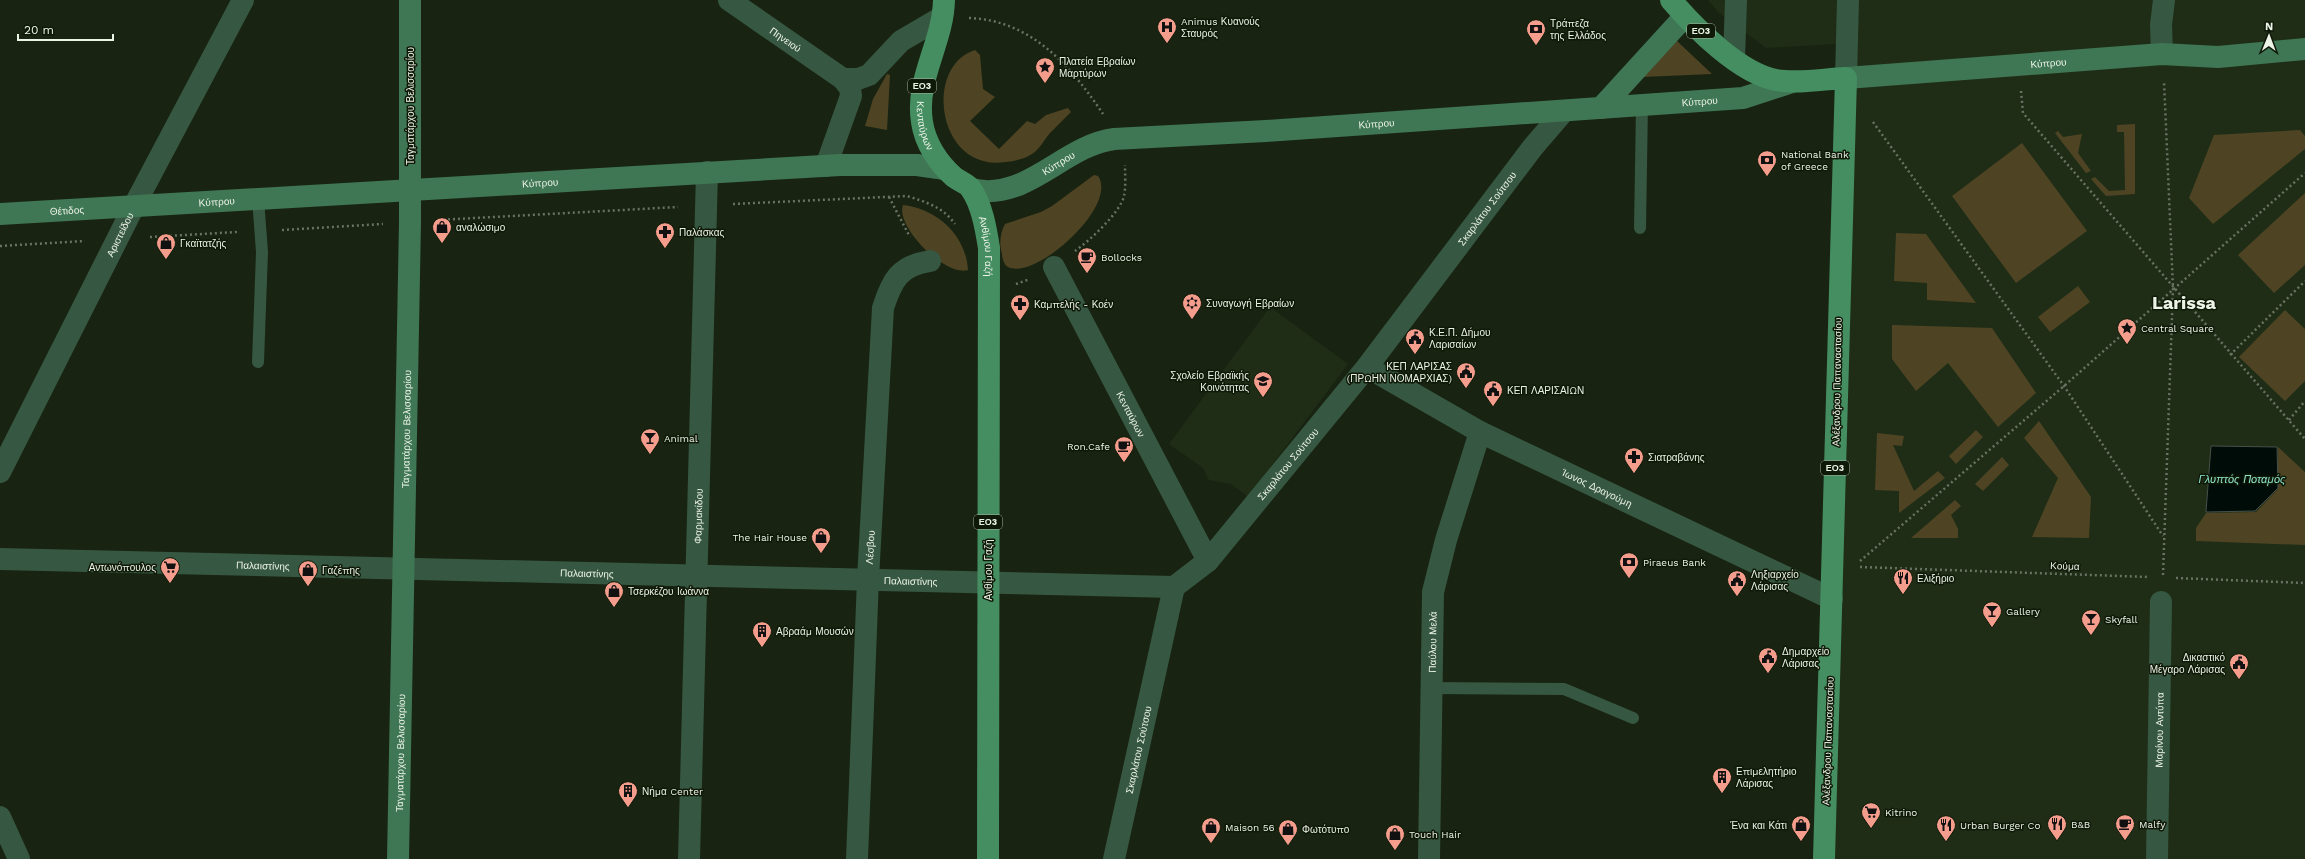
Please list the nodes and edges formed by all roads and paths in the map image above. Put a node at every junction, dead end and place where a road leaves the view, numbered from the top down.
1 (243, 0) edge
2 (410, 0) edge
3 (728, 0) edge
4 (1736, 0) edge
5 (1848, 0) edge
6 (2164, 0) edge
7 (943, 8) edge
8 (1678, 8) edge
9 (2305, 49) edge
10 (2162, 54) junction
11 (1734, 59) junction
12 (2018, 65) junction
13 (1846, 78) junction
14 (843, 79) junction
15 (1792, 82) junction
16 (1642, 105) junction
17 (1601, 108) junction
18 (1564, 111) junction
19 (1870, 118) dead end
20 (1120, 138) junction
21 (826, 166) junction
22 (946, 169) junction
23 (707, 172) junction
24 (2305, 173) edge
25 (971, 189) junction
26 (410, 190) junction
27 (258, 199) junction
28 (706, 205) junction
29 (134, 206) junction
30 (0, 214) edge
31 (410, 222) junction
32 (1640, 228) dead end
33 (959, 230) dead end
34 (260, 231) junction
35 (118, 239) junction
36 (0, 246) edge
37 (930, 261) dead end
38 (1054, 267) junction
39 (2305, 281) edge
40 (2173, 288) junction
41 (989, 289) junction
42 (2230, 354) junction
43 (258, 362) dead end
44 (1367, 367) junction
45 (2064, 386) junction
46 (2305, 401) edge
47 (2288, 420) junction
48 (1480, 432) junction
49 (2305, 439) edge
50 (0, 472) edge
51 (2163, 536) junction
52 (0, 559) edge
53 (1208, 561) junction
54 (1853, 566) junction
55 (404, 568) junction
56 (696, 576) junction
57 (2163, 578) junction
58 (868, 579) junction
59 (988, 582) junction
60 (2305, 583) edge
61 (1174, 587) junction
62 (1832, 592) junction
63 (2161, 602) joint
64 (1431, 688) junction
65 (1633, 718) dead end
66 (0, 817) edge
67 (19, 859) edge
68 (398, 859) edge
69 (689, 859) edge
70 (857, 859) edge
71 (988, 859) edge
72 (1114, 859) edge
73 (1428, 859) edge
74 (1824, 859) edge
75 (2157, 859) edge

1 - 29 street, Αριστείδου
2 - 26 street, Ταγματάρχου Βελισσαρίου
3 - 14 street, Πηνειού
4 - 11 street
5 - 13 street, Αλέξανδρου Παπαναστασίου
6 - 10 street
7 - 14 street
7 - 20 path
7 - 22 main road, Κενταύρων / ΕΟ3
8 - 11 main road, ΕΟ3
8 - 17 street
9 - 10 street, Κύπρου
10 - 12 street, Κύπρου
10 - 40 path
11 - 15 main road, Κύπρου / ΕΟ3
12 - 13 street, Κύπρου
12 - 40 path
13 - 15 main road, Κύπρου / ΕΟ3
13 - 62 main road, Αλέξανδρου Παπαναστασίου / ΕΟ3
14 - 21 street
15 - 16 street, Κύπρου
16 - 17 street, Κύπρου
16 - 32 lane
17 - 18 street, Κύπρου
18 - 20 street, Κύπρου
18 - 44 street, Σκαρλάτου Σούτσου
19 - 45 path
20 - 25 street, Κύπρου
20 - 38 path
21 - 22 street, Κύπρου
21 - 23 street, Κύπρου
22 - 25 main road, Κενταύρων / ΕΟ3
23 - 26 street, Κύπρου
23 - 28 street, Φαρμακίδου
24 - 40 path
25 - 41 main road, Ανθίμου Γαζή / ΕΟ3
26 - 27 street, Κύπρου
26 - 31 street, Ταγματάρχου Βελισσαρίου
27 - 29 street, Κύπρου
27 - 34 lane
28 - 31 path
28 - 33 path
28 - 56 street, Φαρμακίδου
29 - 30 street, Θέτιδος
29 - 35 street, Αριστείδου
31 - 34 path
31 - 55 street, Ταγματάρχου Βελισσαρίου
34 - 35 path
34 - 43 lane
35 - 36 path
35 - 50 street, Αριστείδου
37 - 58 street, Λέσβου
38 - 41 path
38 - 53 street, Κενταύρων
39 - 42 path
40 - 42 path
40 - 45 path
40 - 51 path
41 - 59 main road, Ανθίμου Γαζή / ΕΟ3
42 - 47 path
44 - 48 street, Ίωνος Δραγούμη
44 - 53 street, Σκαρλάτου Σούτσου
45 - 51 path
45 - 54 path
46 - 47 path
47 - 49 path
48 - 62 street, Ίωνος Δραγούμη
48 - 64 street, Παύλου Μελά
51 - 57 path
52 - 55 street, Παλαιστίνης
53 - 61 street, Σκαρλάτου Σούτσου
54 - 57 path, Κούμα
54 - 62 path
55 - 56 street, Παλαιστίνης
55 - 68 street, Ταγματάρχου Βελισσαρίου
56 - 58 street, Παλαιστίνης
56 - 69 street, Φαρμακίδου
57 - 60 path, Κούμα
57 - 63 path
58 - 59 street, Παλαιστίνης
58 - 70 street, Λέσβου
59 - 61 street, Παλαιστίνης
59 - 71 main road, Ανθίμου Γαζή / ΕΟ3
61 - 72 street, Σκαρλάτου Σούτσου
62 - 74 main road, Αλέξανδρου Παπαναστασίου / ΕΟ3
63 - 75 street, Μαρίνου Αντύπα
64 - 65 lane
64 - 73 street, Παύλου Μελά
66 - 67 street

